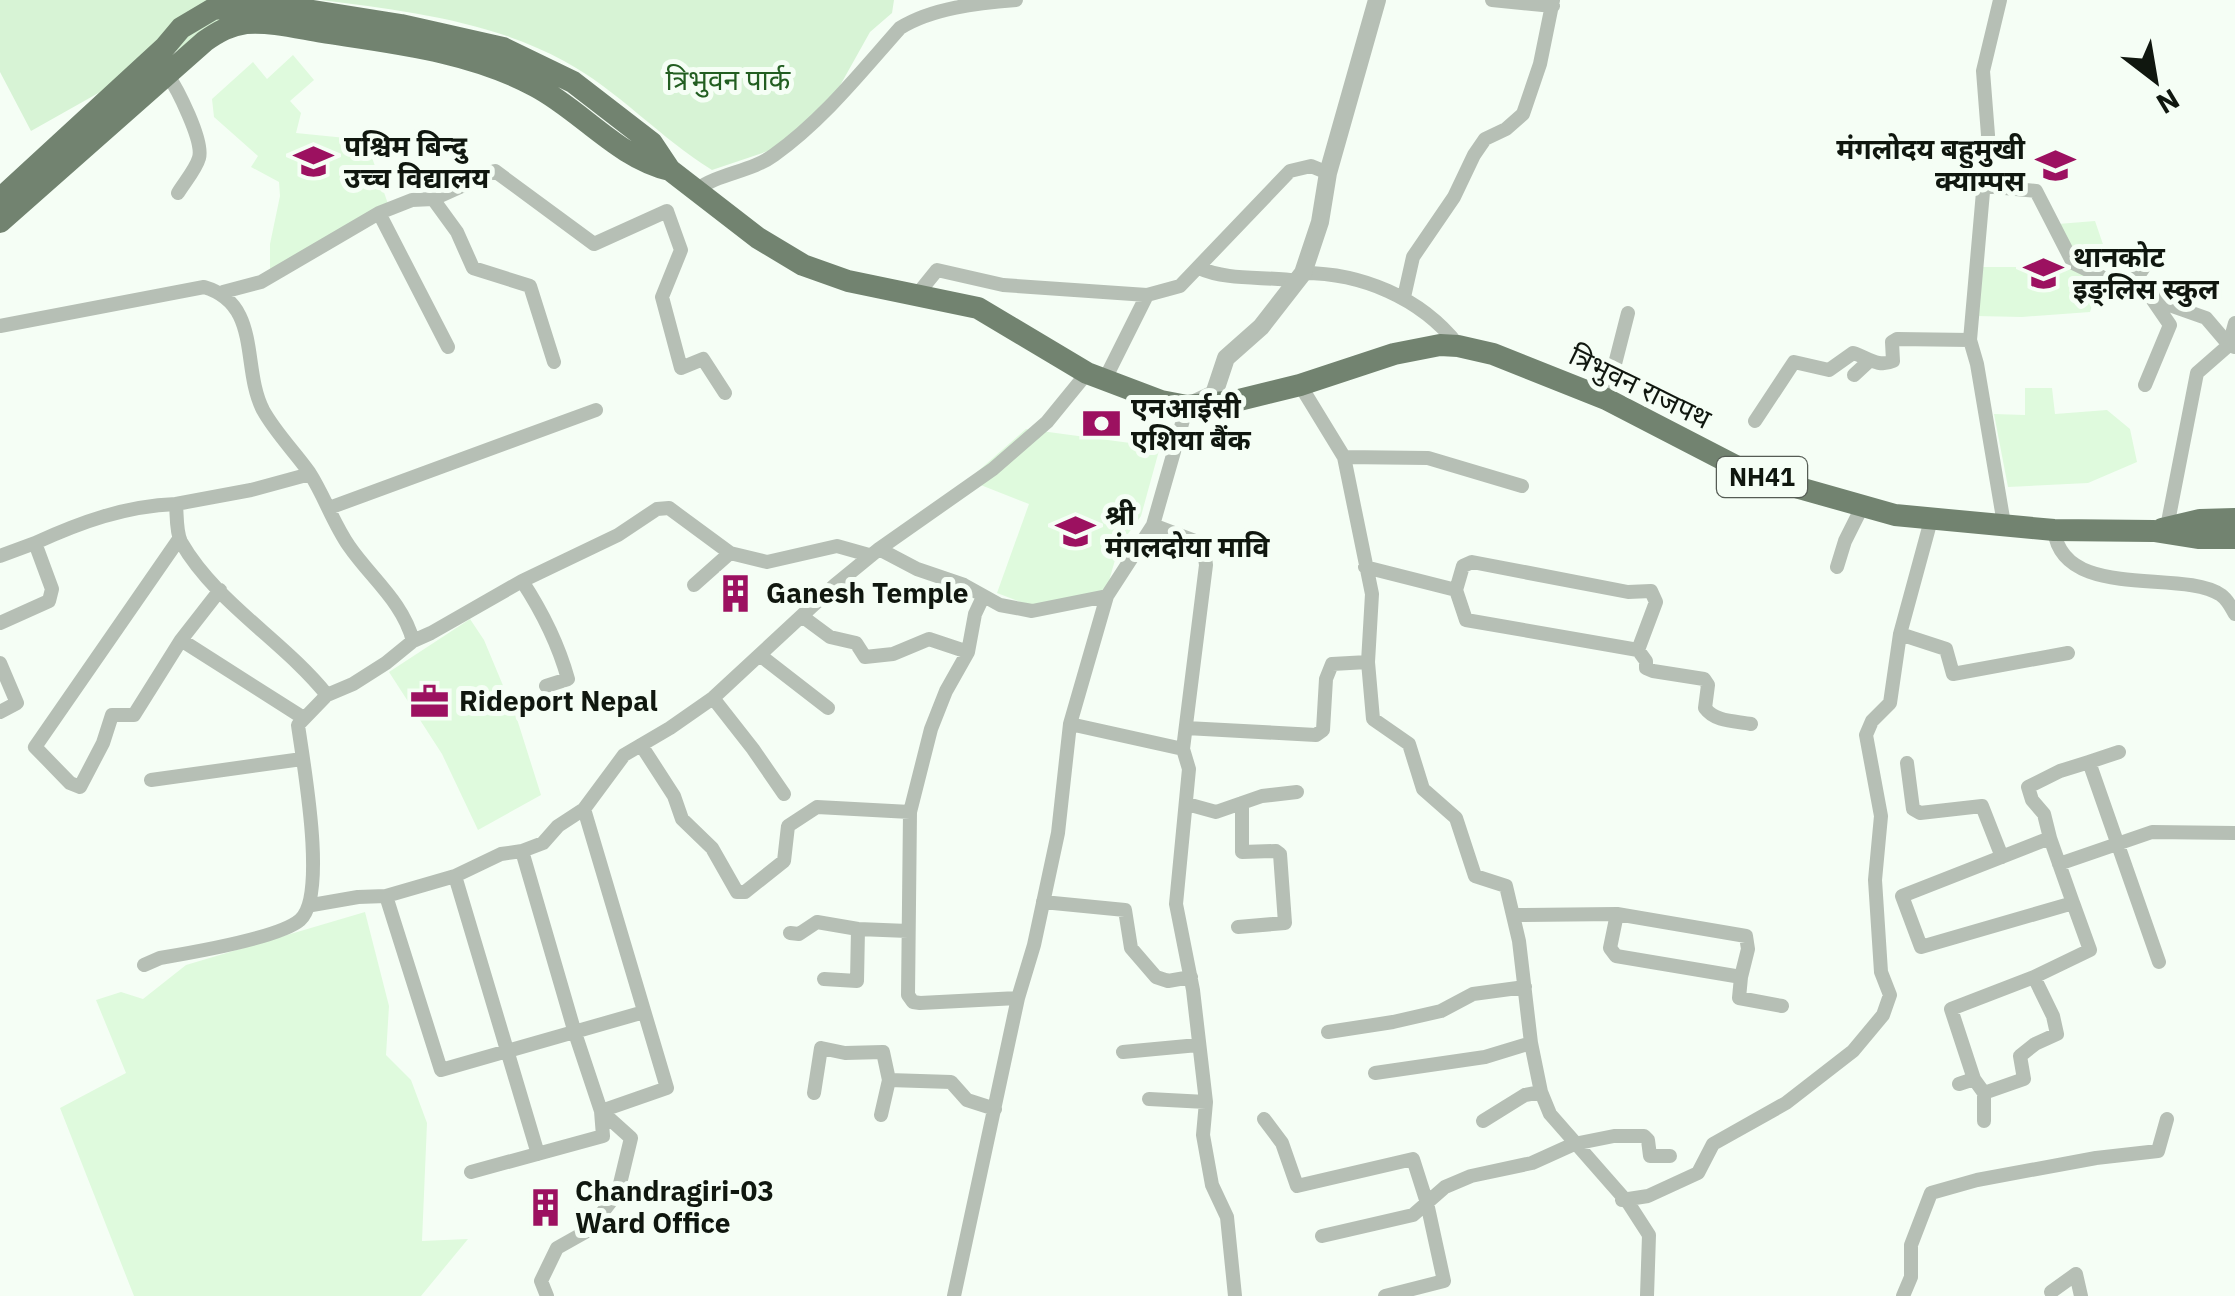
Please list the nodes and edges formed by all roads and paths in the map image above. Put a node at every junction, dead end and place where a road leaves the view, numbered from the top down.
1 (1016, 0) edge
2 (1377, 0) edge
3 (1492, 0) edge
4 (2000, 0) edge
5 (1510, 1) edge
6 (1553, 3) edge
7 (470, 50) junction
8 (167, 74) junction
9 (1328, 173) junction
10 (1982, 186) junction
11 (696, 190) junction
12 (178, 193) dead end
13 (434, 199) junction
14 (0, 200) edge
15 (379, 213) junction
16 (0, 222) edge
17 (2150, 258) dead end
18 (1199, 268) junction
19 (1300, 277) junction
20 (2130, 283) junction
21 (2146, 290) junction
22 (223, 292) junction
23 (1148, 295) junction
24 (916, 296) junction
25 (1404, 297) junction
26 (1628, 313) dead end
27 (2235, 323) edge
28 (0, 326) edge
29 (1970, 340) junction
30 (1458, 346) junction
31 (2232, 346) edge
32 (448, 347) dead end
33 (554, 362) dead end
34 (1868, 362) junction
35 (1854, 374) dead end
36 (1096, 377) junction
37 (1300, 384) junction
38 (2145, 385) dead end
39 (726, 392) dead end
40 (1606, 400) junction
41 (1188, 406) junction
42 (596, 410) dead end
43 (1756, 421) dead end
44 (1344, 456) junction
45 (310, 474) junction
46 (1522, 486) dead end
47 (176, 504) junction
48 (1862, 507) junction
49 (328, 508) junction
50 (2235, 519) edge
51 (1931, 520) junction
52 (2004, 524) junction
53 (1153, 525) junction
54 (2054, 530) junction
55 (2160, 530) junction
56 (2235, 538) edge
57 (179, 540) junction
58 (35, 543) junction
59 (874, 552) junction
60 (730, 553) junction
61 (0, 556) edge
62 (1836, 567) dead end
63 (1365, 568) junction
64 (522, 581) junction
65 (694, 585) dead end
66 (220, 590) junction
67 (1456, 590) junction
68 (1107, 596) junction
69 (983, 597) junction
70 (2231, 597) edge
71 (2235, 614) edge
72 (802, 617) junction
73 (0, 623) edge
74 (1900, 634) junction
75 (181, 640) junction
76 (413, 640) junction
77 (1638, 650) junction
78 (968, 652) junction
79 (2068, 653) dead end
80 (761, 656) junction
81 (1368, 662) junction
82 (0, 664) edge
83 (546, 686) dead end
84 (327, 695) junction
85 (712, 698) junction
86 (828, 708) dead end
87 (0, 712) edge
88 (302, 717) junction
89 (1070, 724) junction
90 (1751, 724) dead end
91 (1186, 728) junction
92 (642, 745) junction
93 (1183, 749) junction
94 (2119, 752) dead end
95 (302, 759) junction
96 (2089, 762) junction
97 (1907, 763) dead end
98 (151, 780) dead end
99 (1296, 792) dead end
100 (784, 794) dead end
101 (1242, 803) junction
102 (1187, 804) junction
103 (584, 810) junction
104 (910, 812) junction
105 (2235, 833) edge
106 (2050, 838) junction
107 (2119, 843) junction
108 (522, 852) junction
109 (2002, 858) junction
110 (2059, 864) junction
111 (456, 876) junction
112 (386, 896) junction
113 (1043, 902) junction
114 (2073, 903) junction
115 (312, 905) junction
116 (1617, 914) junction
117 (1514, 915) junction
118 (1238, 927) dead end
119 (858, 930) junction
120 (908, 932) junction
121 (790, 933) dead end
122 (2158, 962) dead end
123 (144, 965) dead end
124 (1742, 976) junction
125 (1191, 977) junction
126 (2034, 977) junction
127 (824, 979) dead end
128 (1524, 987) junction
129 (1018, 998) junction
130 (1782, 1006) dead end
131 (644, 1012) junction
132 (1328, 1032) dead end
133 (575, 1033) junction
134 (1531, 1043) junction
135 (1198, 1045) junction
136 (507, 1052) junction
137 (1123, 1052) dead end
138 (1375, 1074) dead end
139 (889, 1080) junction
140 (1541, 1092) junction
141 (1984, 1092) junction
142 (814, 1093) dead end
143 (1150, 1100) dead end
144 (1206, 1102) junction
145 (995, 1109) junction
146 (602, 1110) junction
147 (881, 1115) dead end
148 (1264, 1119) dead end
149 (2167, 1119) dead end
150 (1483, 1120) dead end
151 (1984, 1120) dead end
152 (1574, 1144) junction
153 (538, 1154) junction
154 (1670, 1156) dead end
155 (471, 1172) dead end
156 (1622, 1200) junction
157 (1428, 1203) junction
158 (1322, 1236) dead end
159 (2050, 1292) dead end
160 (548, 1296) edge
161 (954, 1296) edge
162 (1234, 1296) edge
163 (1385, 1296) edge
164 (1647, 1296) edge
165 (1903, 1296) edge
166 (2082, 1296) edge

1 - 11 street
2 - 9 street
3 - 5 street
4 - 10 street
5 - 6 street
6 - 25 street
7 - 8 highway, NH41
7 - 11 highway, NH41
7 - 14 highway, NH41
8 - 12 street
8 - 16 highway, NH41
9 - 18 street
9 - 19 street
10 - 20 street
10 - 29 street
11 - 24 highway, NH41
13 - 15 street
13 - 33 street
13 - 39 street
15 - 22 street
15 - 32 street
17 - 20 street
18 - 19 street
18 - 23 street
19 - 25 street
19 - 41 street
20 - 21 street
21 - 31 street
21 - 38 street
22 - 28 street
22 - 45 street
23 - 24 street
23 - 36 street
24 - 36 highway, NH41
25 - 30 street
26 - 40 street
27 - 31 street
29 - 34 street
29 - 52 street
30 - 37 highway, त्रिभुवन राजपथ / NH41
30 - 40 highway, त्रिभुवन राजपथ / NH41
31 - 55 street
34 - 35 street
34 - 43 street
36 - 41 highway, NH41
36 - 59 street
37 - 41 highway, NH41
37 - 44 street
40 - 48 highway, त्रिभुवन राजपथ / NH41
41 - 53 street
42 - 49 street
44 - 46 street
44 - 63 street
45 - 47 street
45 - 49 street
47 - 57 street
47 - 58 street
48 - 51 highway, त्रिभुवन राजपथ / NH41
48 - 62 street
49 - 76 street
50 - 55 highway, त्रिभुवन राजपथ / NH41
51 - 52 highway, त्रिभुवन राजपथ / NH41
51 - 74 street
52 - 54 highway, त्रिभुवन राजपथ / NH41
53 - 68 street
53 - 91 street
54 - 55 highway, त्रिभुवन राजपथ / NH41
54 - 70 street
55 - 56 highway, त्रिभुवन राजपथ / NH41
57 - 66 street
57 - 75 street
58 - 61 street
58 - 73 street
59 - 60 street
59 - 69 street
59 - 72 street
60 - 64 street
60 - 65 street
63 - 67 street
63 - 81 street
64 - 76 street
64 - 83 street
66 - 75 street
66 - 84 street
67 - 77 street
67 - 77 street
68 - 69 street
68 - 89 street
69 - 78 street
70 - 71 street
72 - 78 street
72 - 80 street
74 - 79 street
74 - 156 street
75 - 88 street
76 - 84 street
77 - 90 street
78 - 104 street
80 - 85 street
80 - 86 street
81 - 91 street
81 - 117 street
82 - 87 street
84 - 88 street
85 - 92 street
85 - 100 street
88 - 95 street
89 - 93 street
89 - 113 street
91 - 93 street
92 - 103 street
92 - 104 street
93 - 102 street
94 - 96 street
95 - 98 street
95 - 115 street
96 - 106 street
96 - 107 street
97 - 109 street
99 - 101 street
101 - 102 street
101 - 118 street
102 - 125 street
103 - 108 street
103 - 131 street
104 - 120 street
105 - 107 street
106 - 109 street
106 - 110 street
107 - 110 street
107 - 122 street
108 - 111 street
108 - 133 street
109 - 114 street
110 - 114 street
111 - 112 street
111 - 136 street
112 - 115 street
112 - 136 street
113 - 125 street
113 - 129 street
114 - 126 street
115 - 123 street
116 - 117 street
116 - 124 street
116 - 124 street
117 - 128 street
119 - 120 street
119 - 121 street
119 - 127 street
120 - 129 street
124 - 130 street
125 - 135 street
126 - 141 street
126 - 141 street
128 - 132 street
128 - 134 street
129 - 145 street
131 - 133 street
131 - 146 street
133 - 136 street
133 - 146 street
134 - 138 street
134 - 140 street
135 - 137 street
135 - 144 street
136 - 153 street
139 - 142 street
139 - 145 street
139 - 147 street
140 - 150 street
140 - 152 street
141 - 151 street
143 - 144 street
144 - 162 street
145 - 161 street
146 - 153 street
146 - 160 street
148 - 157 street
149 - 165 street
152 - 154 street
152 - 156 street
152 - 157 street
153 - 155 street
156 - 164 street
157 - 158 street
157 - 163 street
159 - 166 street

